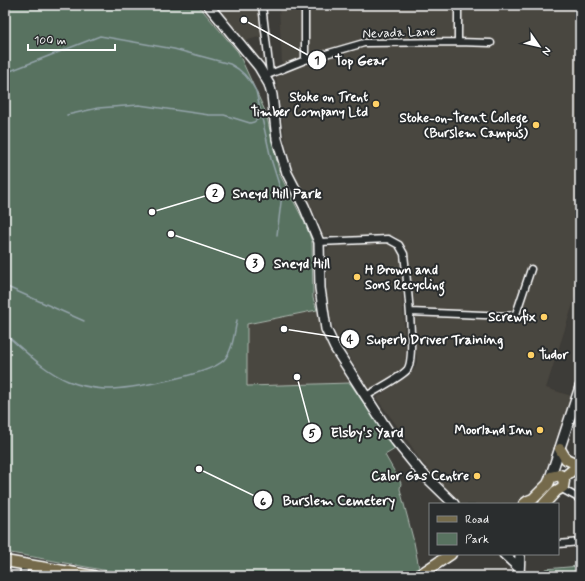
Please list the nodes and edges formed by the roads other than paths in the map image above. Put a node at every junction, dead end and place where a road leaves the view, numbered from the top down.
1 (208, 5) edge
2 (262, 5) edge
3 (305, 5) edge
4 (458, 5) edge
5 (458, 42) junction
6 (491, 43) dead end
7 (269, 58) junction
8 (305, 60) junction
9 (259, 67) junction
10 (267, 74) junction
11 (319, 242) junction
12 (531, 269) dead end
13 (410, 312) junction
14 (580, 387) edge
15 (366, 396) junction
16 (560, 450) junction
17 (579, 465) edge
18 (562, 477) junction
19 (554, 486) junction
20 (580, 499) edge
21 (533, 502) edge
22 (453, 503) edge
23 (545, 503) edge
24 (580, 542) edge
25 (559, 544) edge
26 (450, 555) edge
27 (455, 555) edge
28 (505, 555) edge
29 (5, 561) edge
30 (441, 562) junction
31 (25, 564) junction
32 (519, 565) edge
33 (23, 576) edge
34 (93, 576) edge
35 (418, 576) edge

1 - 9 street
2 - 7 street
3 - 8 street
4 - 5 street
5 - 6 street, Nevada Lane
5 - 8 street, Nevada Lane
7 - 9 street
7 - 10 street
8 - 10 street, Nevada Lane
9 - 10 street
10 - 11 street
11 - 13 street
11 - 15 street
12 - 13 street
13 - 15 street
14 - 16 street
15 - 22 street
16 - 17 main road
16 - 18 street
16 - 19 street
17 - 18 main road
18 - 19 main road
19 - 20 street
19 - 21 main road
19 - 23 main road
24 - 25 street
26 - 30 main road
27 - 30 main road
28 - 32 street
29 - 31 main road
30 - 35 main road
31 - 33 street
31 - 34 main road

